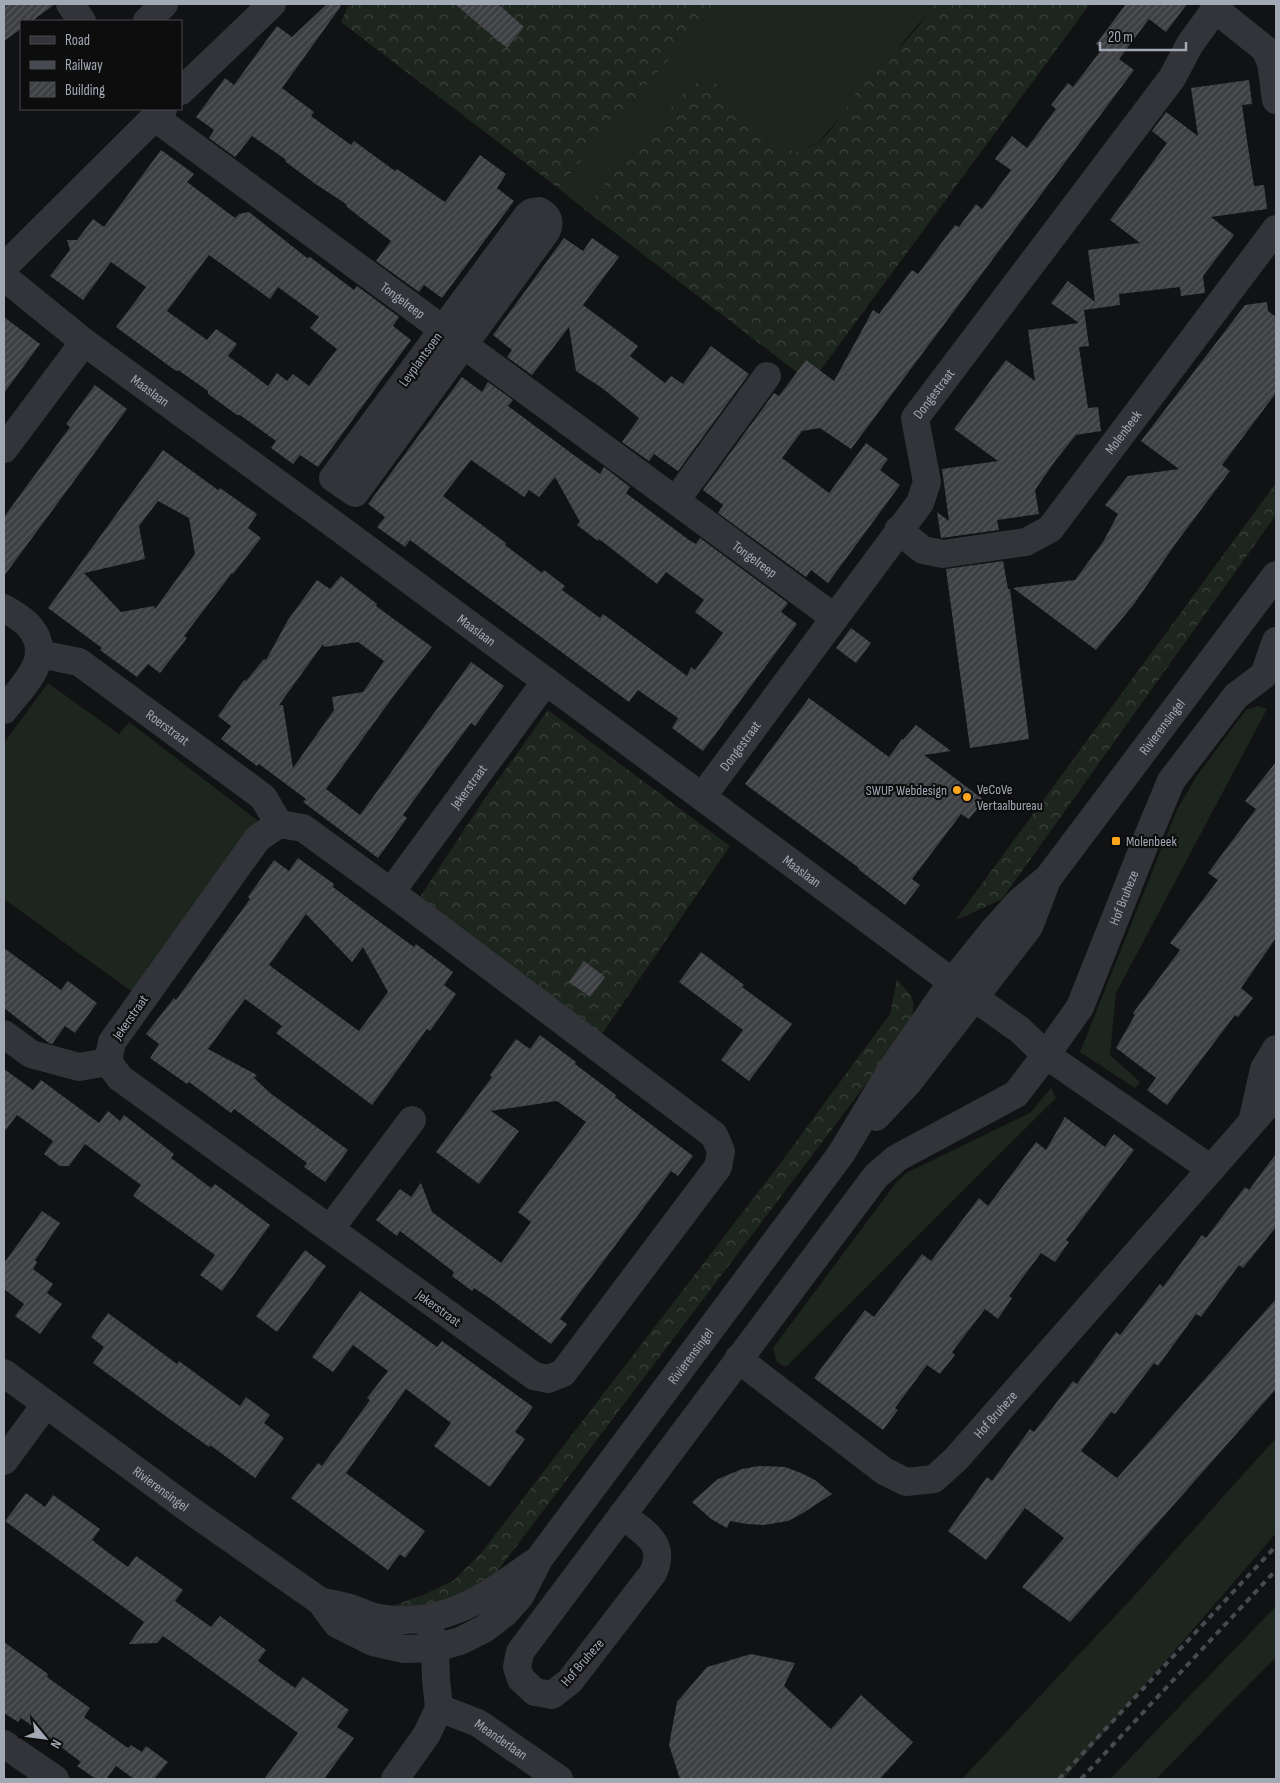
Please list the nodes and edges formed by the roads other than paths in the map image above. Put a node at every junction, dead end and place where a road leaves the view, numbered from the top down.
1 (70, 4) edge
2 (164, 4) edge
3 (272, 4) edge
4 (1217, 6) edge
5 (81, 20) edge
6 (148, 20) edge
7 (182, 90) edge
8 (1276, 100) edge
9 (159, 113) edge
10 (1276, 229) edge
11 (4, 267) edge
12 (4, 277) edge
13 (453, 337) junction
14 (84, 342) junction
15 (768, 376) dead end
16 (4, 449) edge
17 (676, 500) junction
18 (898, 530) junction
19 (1276, 575) edge
20 (4, 608) edge
21 (835, 618) junction
22 (1276, 641) edge
23 (40, 654) junction
24 (1270, 679) edge
25 (546, 681) junction
26 (4, 710) edge
27 (702, 797) junction
28 (279, 824) junction
29 (1048, 878) junction
30 (391, 892) junction
31 (952, 982) junction
32 (975, 998) junction
33 (4, 1034) edge
34 (1276, 1050) edge
35 (1046, 1055) junction
36 (108, 1062) junction
37 (1276, 1095) edge
38 (412, 1120) dead end
39 (1252, 1123) junction
40 (841, 1154) junction
41 (1211, 1169) junction
42 (330, 1229) junction
43 (738, 1359) junction
44 (4, 1373) edge
45 (46, 1404) junction
46 (4, 1460) edge
47 (622, 1516) junction
48 (539, 1559) junction
49 (320, 1601) junction
50 (428, 1619) junction
51 (435, 1648) junction
52 (439, 1708) junction
53 (4, 1744) edge
54 (55, 1779) edge
55 (394, 1779) edge
56 (559, 1779) edge

1 - 5 street
2 - 6 street
3 - 7 street
4 - 8 street
4 - 18 street, Dongestraat
9 - 11 street, Tongelreep
9 - 13 street, Tongelreep
10 - 18 street, Molenbeek
12 - 14 street, Maaslaan
13 - 13 street, Leyplantsoen
13 - 17 street, Tongelreep
14 - 16 street
14 - 25 street, Maaslaan
15 - 17 street
17 - 21 street, Tongelreep
18 - 21 street, Dongestraat
19 - 29 street, Rivierensingel
20 - 23 street
21 - 27 street, Dongestraat
22 - 24 street, Hof Bruheze
23 - 26 street
23 - 28 street, Roerstraat
24 - 35 street, Hof Bruheze
25 - 27 street, Maaslaan
25 - 30 street, Jekerstraat
27 - 31 street, Maaslaan
28 - 30 street, Jekerstraat
28 - 36 street, Jekerstraat
29 - 31 street, Rivierensingel
29 - 32 street, Rivierensingel
30 - 42 street, Jekerstraat
31 - 32 street, Maaslaan
31 - 40 street, Rivierensingel
32 - 35 street
32 - 40 street, Rivierensingel
33 - 36 street
34 - 39 street, Hof Bruheze
35 - 41 street
35 - 43 street, Hof Bruheze
36 - 42 street, Jekerstraat
37 - 39 street, Hof Bruheze
38 - 42 street
39 - 41 street, Hof Bruheze
40 - 48 street, Rivierensingel
41 - 43 street, Hof Bruheze
43 - 47 street, Hof Bruheze
44 - 45 street, Rivierensingel
45 - 46 street
45 - 49 street, Rivierensingel
47 - 47 street, Hof Bruheze
48 - 50 street, Rivierensingel
48 - 51 street, Rivierensingel
49 - 50 street, Rivierensingel
49 - 51 street, Rivierensingel
50 - 51 street
51 - 52 street
52 - 55 street
52 - 56 street, Meanderlaan
53 - 54 street

